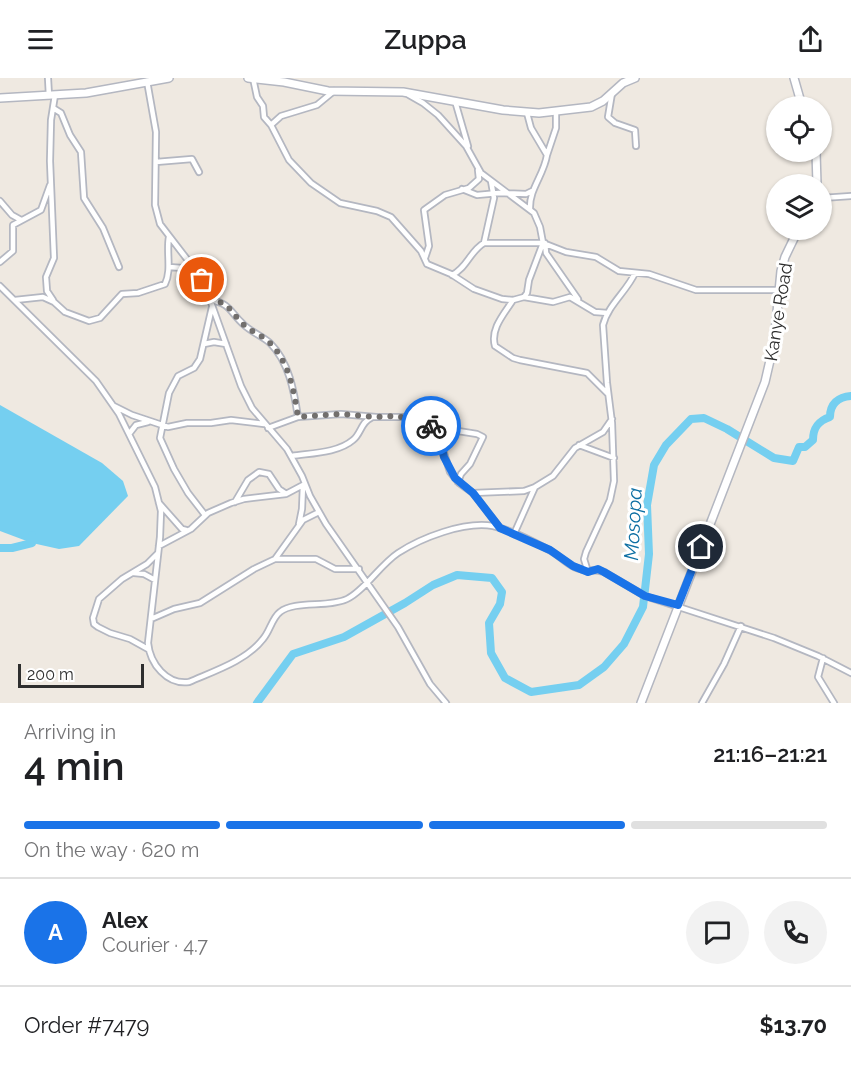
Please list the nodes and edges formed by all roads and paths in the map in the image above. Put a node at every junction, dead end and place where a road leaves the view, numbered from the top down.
1 (48, 78) edge
2 (169, 78) edge
3 (248, 78) edge
4 (253, 78) edge
5 (635, 78) edge
6 (794, 78) edge
7 (147, 81) junction
8 (334, 91) junction
9 (403, 92) junction
10 (612, 93) junction
11 (52, 95) junction
12 (799, 96) edge
13 (0, 98) edge
14 (455, 101) junction
15 (53, 108) junction
16 (556, 112) junction
17 (527, 113) junction
18 (271, 125) junction
19 (636, 146) dead end
20 (468, 149) junction
21 (547, 155) junction
22 (156, 162) junction
23 (478, 170) junction
24 (199, 172) dead end
25 (491, 181) junction
26 (51, 182) junction
27 (462, 189) junction
28 (532, 191) junction
29 (494, 193) junction
30 (506, 193) junction
31 (851, 196) edge
32 (832, 197) edge
33 (0, 201) edge
34 (530, 209) junction
35 (21, 220) junction
36 (169, 237) junction
37 (793, 240) edge
38 (484, 243) junction
39 (544, 243) junction
40 (424, 258) junction
41 (0, 262) edge
42 (119, 267) dead end
43 (169, 267) junction
44 (196, 269) junction
45 (634, 273) junction
46 (452, 275) junction
47 (0, 286) edge
48 (778, 290) junction
49 (524, 297) junction
50 (15, 300) junction
51 (513, 300) junction
52 (579, 301) junction
53 (54, 302) junction
54 (211, 303) junction
55 (608, 313) junction
56 (204, 344) junction
57 (226, 344) junction
58 (608, 394) junction
59 (114, 406) junction
60 (298, 417) junction
61 (373, 417) junction
62 (612, 419) junction
63 (150, 422) junction
64 (162, 426) junction
65 (266, 426) junction
66 (433, 427) junction
67 (129, 434) junction
68 (579, 445) junction
69 (292, 456) junction
70 (614, 458) junction
71 (458, 482) junction
72 (304, 484) junction
73 (535, 487) junction
74 (473, 493) junction
75 (286, 494) junction
76 (235, 502) junction
77 (159, 503) junction
78 (319, 512) junction
79 (205, 515) junction
80 (298, 527) junction
81 (500, 528) junction
82 (187, 531) junction
83 (514, 534) junction
84 (159, 546) junction
85 (158, 553) junction
86 (275, 559) junction
87 (359, 569) junction
88 (588, 572) junction
89 (131, 573) junction
90 (155, 580) junction
91 (367, 581) junction
92 (678, 605) junction
93 (151, 620) junction
94 (741, 626) junction
95 (149, 650) junction
96 (823, 658) junction
97 (851, 673) edge
98 (446, 703) edge
99 (641, 703) edge
100 (702, 703) edge
101 (834, 703) edge

1 - 11 street
2 - 7 street
3 - 4 street
4 - 8 street
4 - 18 street
5 - 10 street
6 - 12 street
7 - 11 street
7 - 22 street
8 - 9 street
8 - 18 street
9 - 14 street
9 - 20 street
10 - 16 street
10 - 19 street
11 - 13 street
11 - 15 street
14 - 17 street
14 - 20 street
15 - 26 street
15 - 42 street
16 - 17 street
16 - 21 street
17 - 21 street
18 - 40 street
20 - 23 street
21 - 28 street
22 - 24 street
22 - 36 street
23 - 25 street
23 - 27 street
25 - 29 street
25 - 30 street
26 - 35 street
26 - 53 street
27 - 29 street
27 - 40 street
28 - 30 street
28 - 34 street
29 - 30 street
29 - 38 street
30 - 34 street
31 - 32 street
33 - 35 street
34 - 39 street
35 - 41 street
36 - 43 street
36 - 44 street
37 - 48 street, Kanye Road
38 - 39 street
38 - 46 street
39 - 45 street
39 - 49 street
39 - 52 street
40 - 46 street
43 - 44 street
43 - 53 street
44 - 54 street
45 - 48 street
45 - 55 street
46 - 51 street
47 - 50 street
48 - 92 street, Kanye Road
49 - 51 street
49 - 52 street
50 - 53 street
50 - 59 street
51 - 58 street
52 - 55 street
54 - 56 street
54 - 57 street
54 - 60 street
55 - 58 street
56 - 57 street
56 - 64 street
57 - 65 street
58 - 62 street
59 - 63 street
59 - 67 street
60 - 61 street
60 - 65 street
61 - 66 street
61 - 69 street
62 - 68 street
62 - 70 street
63 - 64 street
63 - 67 street
64 - 65 street
64 - 79 street
65 - 69 street
66 - 71 street
66 - 71 street
67 - 77 street
68 - 70 street
68 - 73 street
69 - 72 street
70 - 88 street
71 - 74 street
72 - 75 street
72 - 78 street
72 - 80 street
73 - 74 street
73 - 83 street
74 - 81 street
75 - 76 street
75 - 76 street
76 - 79 street
77 - 82 street
77 - 84 street
78 - 80 street
78 - 87 street
79 - 82 street
80 - 86 street
81 - 83 street
81 - 91 street
82 - 84 street
83 - 88 street
84 - 85 street
85 - 89 street
85 - 90 street
86 - 87 street
86 - 93 street
87 - 91 street
88 - 92 street
89 - 90 street
89 - 95 street
90 - 93 street
91 - 95 street
91 - 98 street
92 - 94 street
92 - 99 street
93 - 95 street
94 - 96 street
94 - 100 street
96 - 97 street
96 - 101 street

